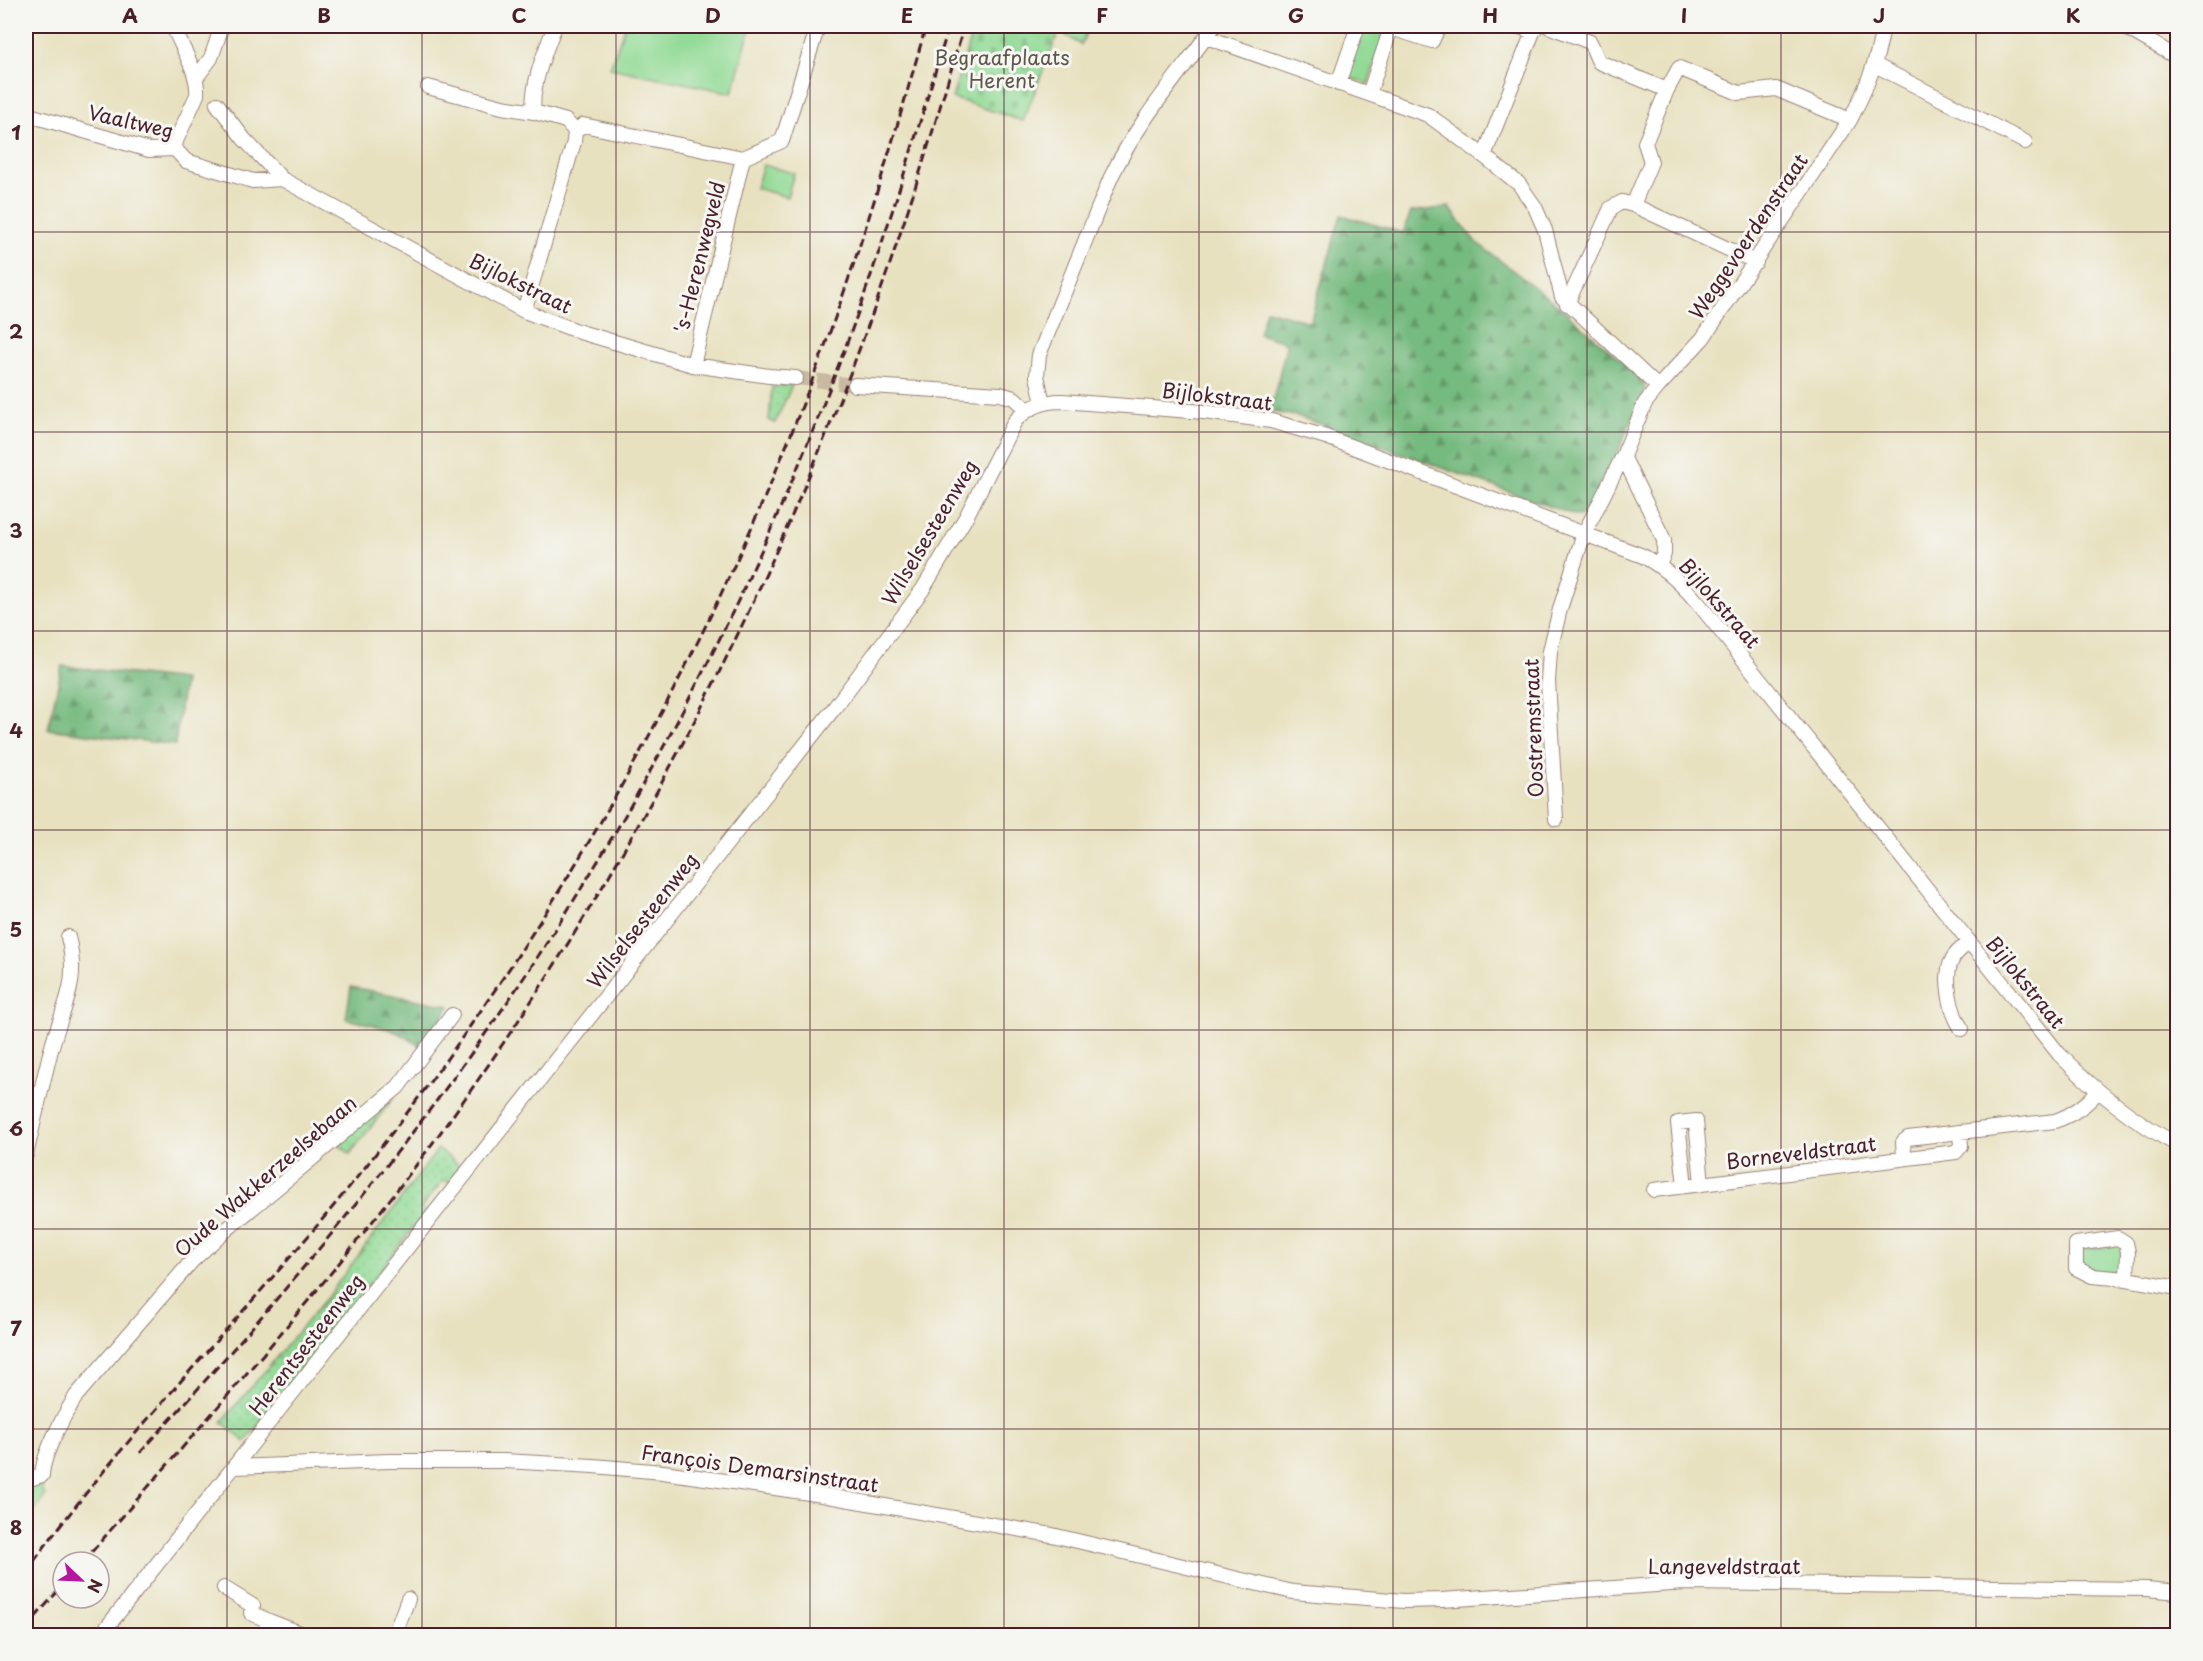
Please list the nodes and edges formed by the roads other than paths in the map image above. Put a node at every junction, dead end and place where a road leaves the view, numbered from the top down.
1 (173, 26) edge
2 (222, 26) edge
3 (555, 26) edge
4 (818, 26) edge
5 (1358, 26) edge
6 (1439, 26) edge
7 (1517, 26) edge
8 (1548, 26) edge
9 (1883, 26) edge
10 (2123, 26) edge
11 (1388, 27) edge
12 (1535, 29) edge
13 (1210, 31) edge
14 (2178, 58) edge
15 (1875, 65) junction
16 (196, 78) junction
17 (1338, 84) junction
18 (428, 87) dead end
19 (1667, 90) junction
20 (1369, 94) junction
21 (217, 105) dead end
22 (534, 112) junction
23 (26, 114) edge
24 (1850, 120) junction
25 (574, 131) junction
26 (2025, 142) dead end
27 (175, 150) junction
28 (1484, 156) junction
29 (743, 158) junction
30 (282, 178) junction
31 (1633, 206) junction
32 (1756, 262) junction
33 (1567, 304) junction
34 (524, 311) junction
35 (693, 365) junction
36 (796, 378) tunnel mouth
37 (855, 385) tunnel mouth
38 (1658, 387) junction
39 (1043, 403) junction
40 (1027, 411) junction
41 (1623, 456) junction
42 (1584, 533) junction
43 (1659, 565) junction
44 (1556, 819) dead end
45 (68, 937) dead end
46 (1969, 943) junction
47 (452, 1015) dead end
48 (1962, 1029) dead end
49 (543, 1077) joint
50 (2098, 1091) junction
51 (1960, 1132) junction
52 (2178, 1145) edge
53 (26, 1155) edge
54 (1904, 1157) junction
55 (1702, 1184) junction
56 (1685, 1186) junction
57 (1654, 1190) dead end
58 (2127, 1279) dead end
59 (2178, 1287) edge
60 (234, 1467) junction
61 (26, 1480) edge
62 (1272, 1587) joint
63 (224, 1588) dead end
64 (2178, 1592) edge
65 (408, 1599) dead end
66 (269, 1621) junction
67 (100, 1635) edge
68 (263, 1635) edge
69 (308, 1635) edge
70 (394, 1635) edge

1 - 16 street
2 - 16 street
3 - 22 street
4 - 29 street
5 - 17 street
6 - 11 street
7 - 12 street
8 - 19 street
9 - 15 street, Weggevoerdenstraat
10 - 14 street
11 - 20 street
12 - 28 street
13 - 17 street
13 - 39 street
15 - 24 street, Weggevoerdenstraat
15 - 26 street
16 - 27 street
17 - 20 street
18 - 22 street
19 - 24 street
19 - 31 street
20 - 28 street
21 - 30 street, Bijlokstraat
22 - 25 street
23 - 27 street, Vaaltweg
24 - 32 street, Weggevoerdenstraat
25 - 29 street, 's-Herenwegveld
25 - 34 street
27 - 30 street, Vaaltweg
28 - 33 street
29 - 35 street, 's-Herenwegveld
30 - 34 street, Bijlokstraat
31 - 32 street
31 - 33 street
32 - 38 street, Weggevoerdenstraat
33 - 38 street
34 - 35 street, Bijlokstraat
35 - 36 street, Bijlokstraat
37 - 40 street
38 - 41 street, Weggevoerdenstraat
39 - 40 street, Wilselsesteenweg
39 - 42 street, Bijlokstraat
40 - 49 street, Wilselsesteenweg
41 - 42 street, Weggevoerdenstraat
41 - 43 street
42 - 43 street, Bijlokstraat
42 - 44 street, Oostremstraat
43 - 46 street, Bijlokstraat
45 - 53 street
46 - 48 street
46 - 50 street, Bijlokstraat
47 - 61 street, Oude Wakkerzeelsebaan
49 - 60 street, Herentsesteenweg
50 - 51 street, Borneveldstraat
50 - 52 street, Bijlokstraat
51 - 54 street, Borneveldstraat
51 - 54 street, Borneveldstraat
54 - 55 street, Borneveldstraat
55 - 56 street, Borneveldstraat
55 - 56 street, Borneveldstraat
56 - 57 street, Borneveldstraat
58 - 59 street
60 - 62 street, François Demarsinstraat
60 - 67 street, Herentsesteenweg
62 - 64 street, Langeveldstraat
63 - 66 street
65 - 70 street
66 - 68 street
66 - 69 street

